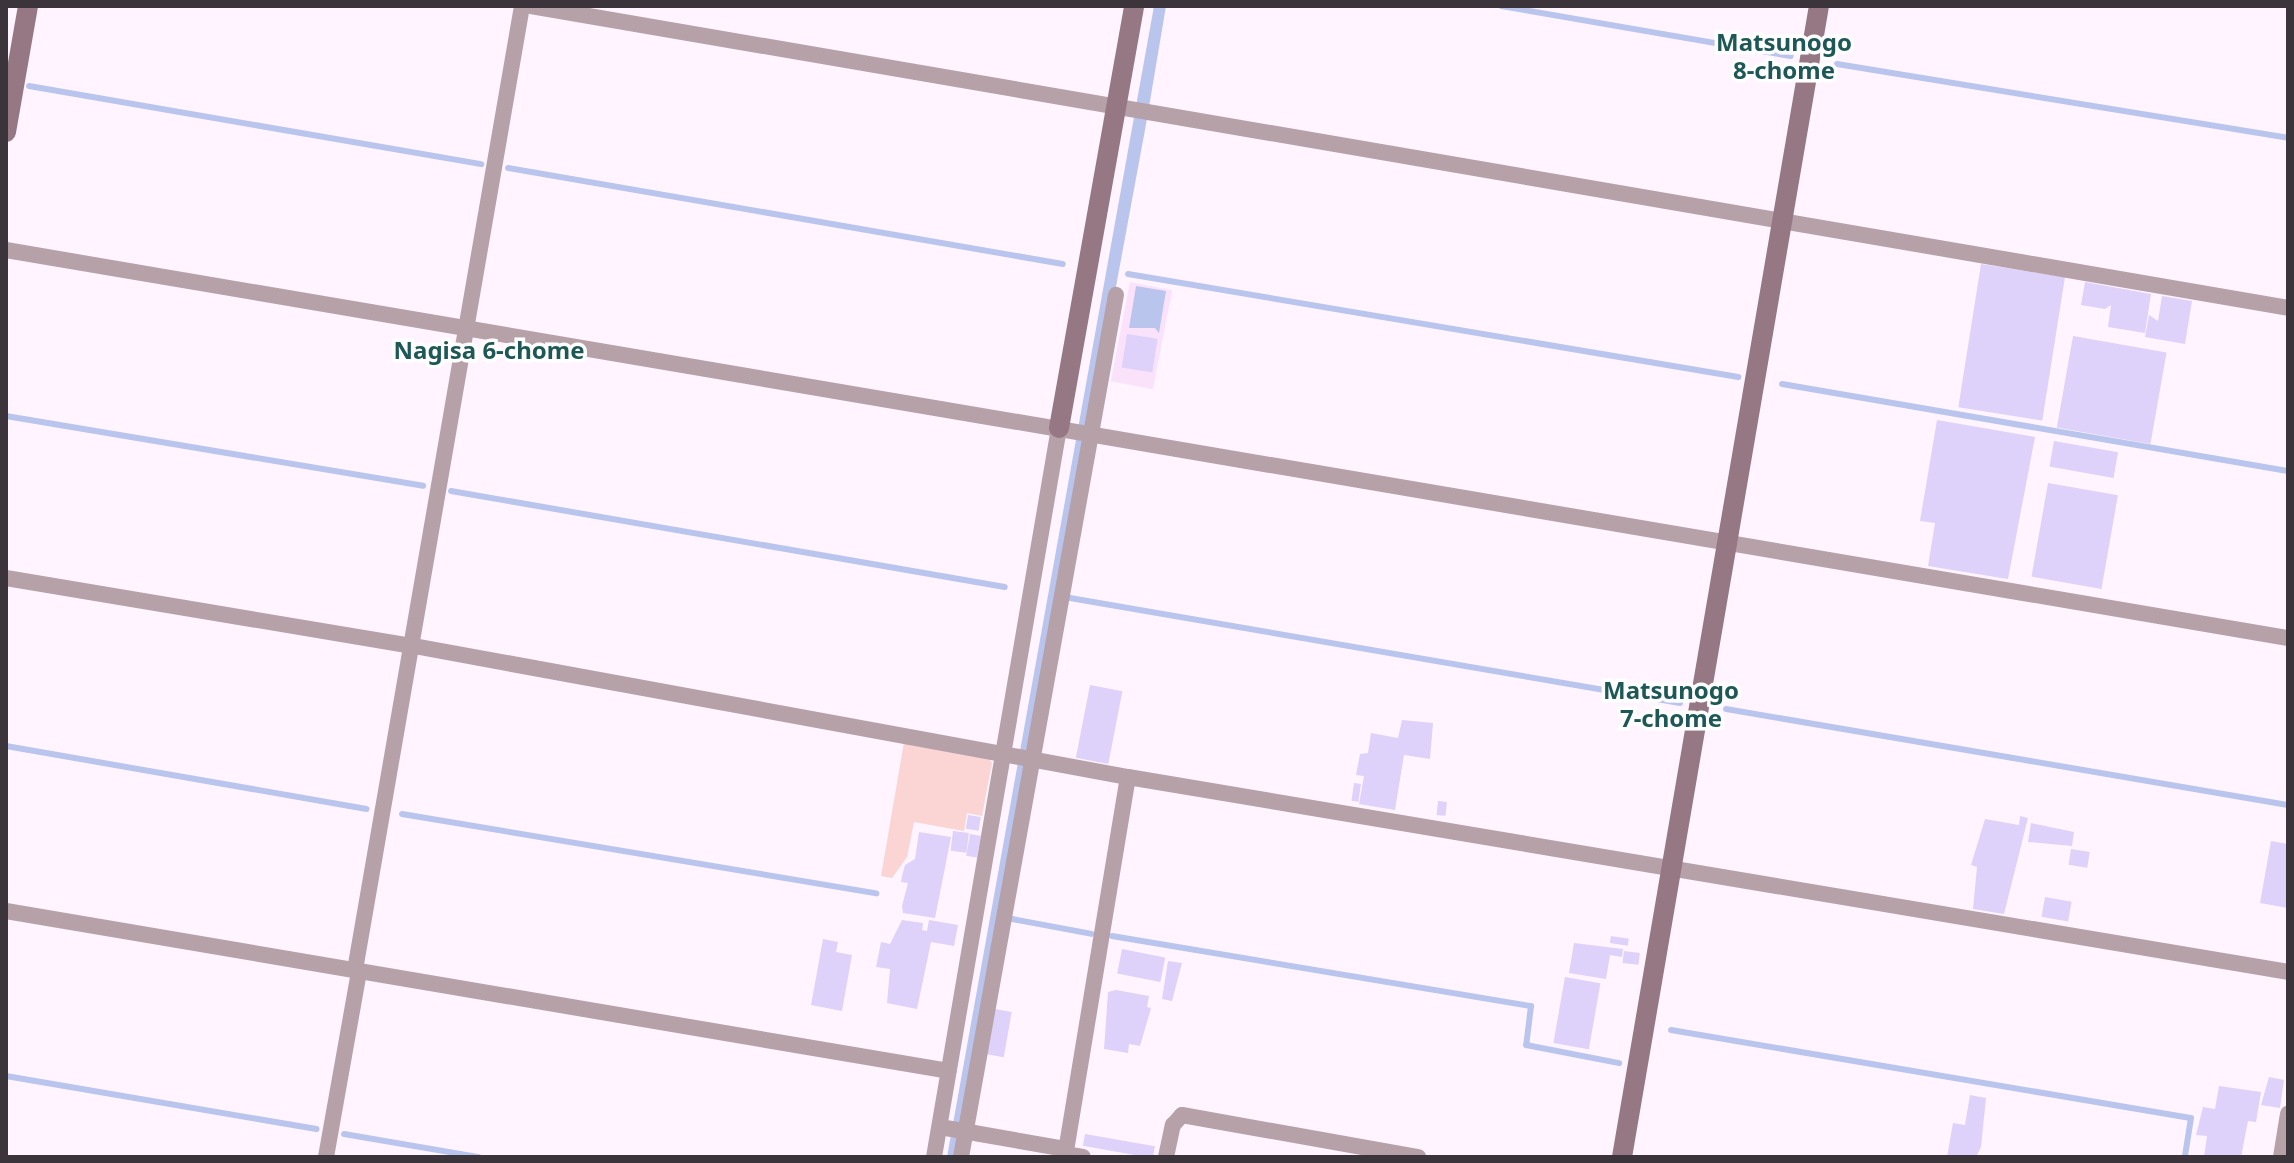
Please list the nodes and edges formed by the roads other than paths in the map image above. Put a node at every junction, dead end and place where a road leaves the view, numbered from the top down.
1 (28, 6) edge
2 (522, 6) edge
3 (531, 6) edge
4 (1134, 6) edge
5 (1819, 6) edge
6 (1122, 108) junction
7 (6, 132) edge
8 (1783, 222) junction
9 (6, 250) edge
10 (1116, 295) dead end
11 (2288, 308) edge
12 (467, 326) junction
13 (1067, 429) junction
14 (1092, 433) junction
15 (1729, 543) junction
16 (6, 578) edge
17 (2288, 638) edge
18 (414, 646) junction
19 (1005, 755) junction
20 (1033, 760) junction
21 (1128, 777) junction
22 (1671, 869) junction
23 (6, 911) edge
24 (357, 970) junction
25 (2288, 972) edge
26 (949, 1071) junction
27 (2288, 1114) edge
28 (952, 1129) junction
29 (1065, 1153) edge
30 (326, 1157) edge
31 (934, 1157) edge
32 (961, 1157) edge
33 (1083, 1157) edge
34 (1166, 1157) edge
35 (1418, 1157) edge
36 (1622, 1157) edge
37 (2281, 1157) edge

1 - 7 street
2 - 12 street
3 - 6 street
4 - 6 street
5 - 8 street
6 - 8 street
6 - 13 street
8 - 11 street
8 - 15 street
9 - 12 street
10 - 14 street
12 - 13 street
12 - 18 street
13 - 14 street
13 - 19 street
14 - 15 street
14 - 20 street
15 - 17 street
15 - 22 street
16 - 18 street
18 - 19 street
18 - 24 street
19 - 20 street
19 - 26 street
20 - 21 street
20 - 28 street
21 - 22 street
21 - 29 street
22 - 25 street
22 - 36 street
23 - 24 street
24 - 26 street
24 - 30 street
26 - 28 street
27 - 37 street
28 - 29 street
28 - 31 street
28 - 32 street
29 - 33 street
34 - 35 street

